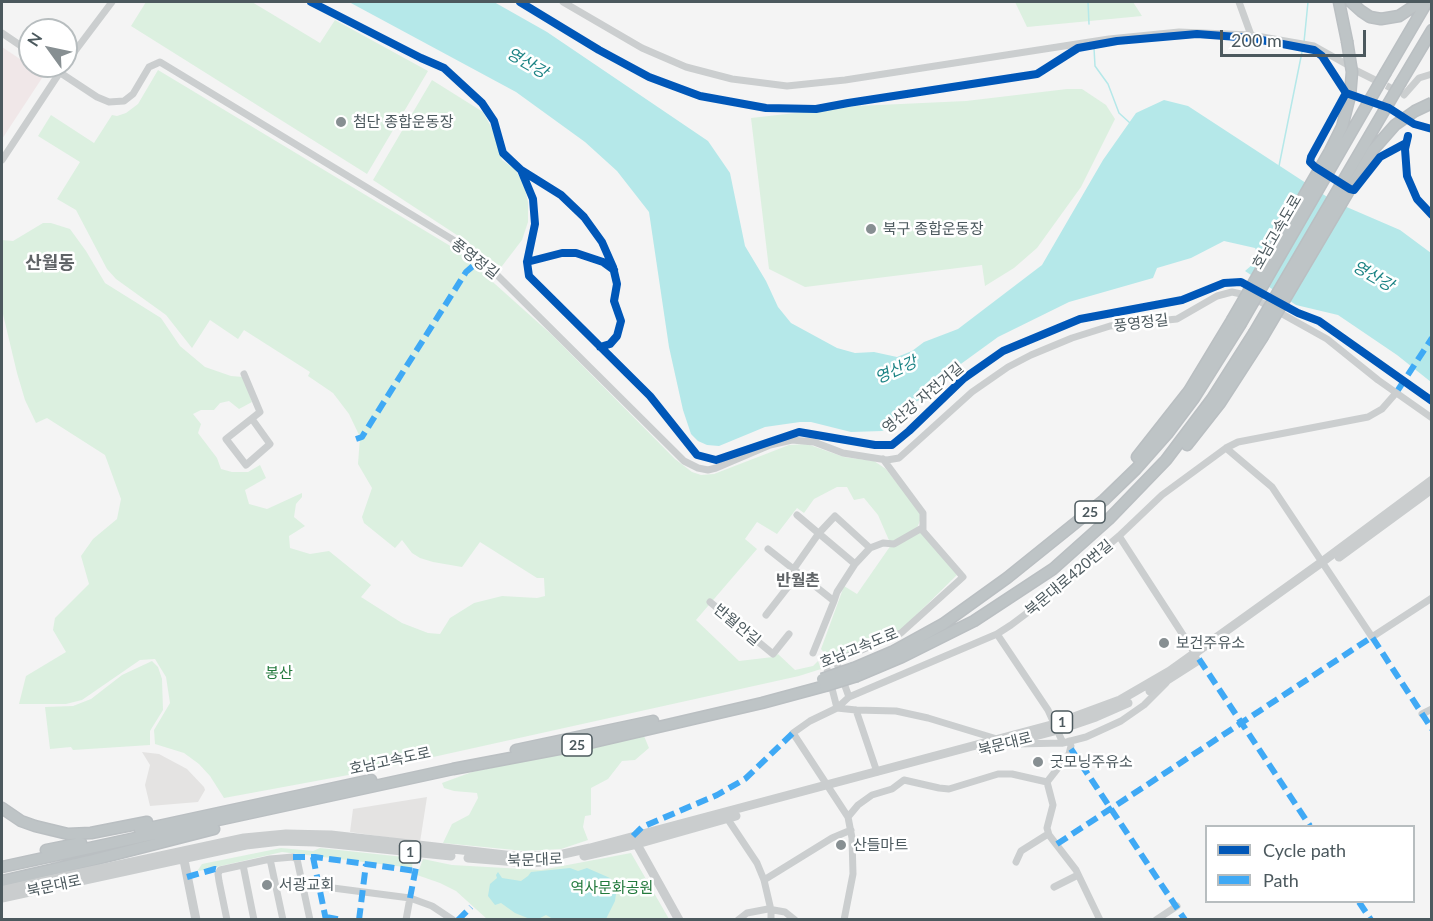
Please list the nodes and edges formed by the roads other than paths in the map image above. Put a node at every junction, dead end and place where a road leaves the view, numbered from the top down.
1 (112, 2) edge
2 (563, 2) edge
3 (1239, 2) edge
4 (1339, 2) edge
5 (1351, 2) edge
6 (1420, 2) edge
7 (1426, 2) edge
8 (1431, 30) edge
9 (2, 33) edge
10 (1251, 35) junction
11 (18, 44) edge
12 (78, 46) edge
13 (1346, 64) dead end
14 (1355, 70) dead end
15 (1431, 74) edge
16 (56, 78) edge
17 (76, 78) edge
18 (1375, 80) tunnel mouth
19 (1404, 95) dead end
20 (1431, 103) edge
21 (2, 160) edge
22 (1236, 322) junction
23 (1258, 336) junction
24 (244, 374) dead end
25 (1396, 393) junction
26 (252, 418) junction
27 (1431, 418) edge
28 (1226, 448) junction
29 (883, 459) junction
30 (1431, 480) edge
31 (1431, 489) edge
32 (797, 515) dead end
33 (921, 528) junction
34 (819, 533) junction
35 (1119, 536) junction
36 (870, 548) junction
37 (768, 549) dead end
38 (855, 564) junction
39 (1324, 565) junction
40 (796, 572) junction
41 (1431, 598) edge
42 (834, 601) junction
43 (710, 602) dead end
44 (766, 615) dead end
45 (789, 634) dead end
46 (997, 634) junction
47 (813, 653) dead end
48 (1197, 657) junction
49 (836, 661) junction
50 (855, 672) junction
51 (1170, 679) junction
52 (823, 683) junction
53 (849, 697) junction
54 (837, 708) junction
55 (1431, 709) edge
56 (856, 710) junction
57 (1422, 714) dead end
58 (1056, 727) junction
59 (1001, 741) junction
60 (1066, 742) junction
61 (877, 772) junction
62 (1047, 782) junction
63 (828, 788) junction
64 (2, 808) edge
65 (275, 809) junction
66 (218, 813) junction
67 (848, 817) junction
68 (727, 818) junction
69 (851, 830) junction
70 (1048, 834) junction
71 (635, 840) junction
72 (183, 856) junction
73 (2, 859) edge
74 (270, 859) junction
75 (1016, 862) dead end
76 (243, 865) junction
77 (2, 867) edge
78 (1078, 875) junction
79 (764, 880) junction
80 (2, 881) edge
81 (1054, 887) dead end
82 (333, 888) dead end
83 (2, 890) edge
84 (2, 898) edge
85 (410, 898) junction
86 (1177, 906) dead end
87 (771, 910) junction
88 (196, 920) edge
89 (227, 920) edge
90 (254, 920) edge
91 (282, 920) edge
92 (310, 920) edge
93 (406, 920) edge
94 (453, 920) edge
95 (679, 920) edge
96 (738, 920) edge
97 (771, 920) edge
98 (795, 920) edge
99 (844, 920) edge
100 (1100, 920) edge
101 (1156, 920) edge

1 - 12 street
2 - 10 street
3 - 10 street
4 - 22 highway, bridge
5 - 6 highway
7 - 22 highway, 호남고속도로 / 25, bridge
8 - 23 highway, 호남고속도로 / 25, bridge
9 - 11 street
10 - 13 street
14 - 18 street
15 - 19 street
16 - 21 street
17 - 29 street, 풍영정길
20 - 23 highway, bridge
22 - 50 highway, 호남고속도로 / 25
23 - 50 highway, 호남고속도로 / 25
24 - 26 street
25 - 27 street, 풍영정길
25 - 28 street, 북문대로420번길
25 - 29 street, 풍영정길
26 - 26 street
28 - 35 street, 북문대로420번길
28 - 39 street
29 - 33 street
30 - 39 main road, 북문대로 / 1
31 - 39 main road, 북문대로 / 1
32 - 34 street
33 - 36 street
33 - 49 street
34 - 36 street, 반월안길
34 - 38 street
34 - 40 street, 반월안길
35 - 46 street, 북문대로420번길
35 - 48 street
36 - 38 street
37 - 40 street
38 - 42 street
39 - 41 street
39 - 48 main road, 북문대로 / 1
40 - 42 street
40 - 44 street, 반월안길
42 - 47 street
43 - 45 street, 반월안길
46 - 53 street, 북문대로420번길
46 - 58 street
48 - 51 main road, 북문대로 / 1
48 - 58 main road, 북문대로 / 1
49 - 53 street
49 - 54 street
50 - 52 highway, 호남고속도로 / 25, bridge
51 - 58 main road, 북문대로 / 1
51 - 60 street
52 - 65 highway, 호남고속도로 / 25
52 - 66 highway, 호남고속도로 / 25
53 - 54 street, 북문대로420번길
54 - 56 street, 북문대로
54 - 63 street, 북문대로420번길
55 - 57 street
56 - 59 street, 북문대로
56 - 61 street
58 - 59 main road, 북문대로 / 1
58 - 60 street
59 - 60 street
59 - 61 main road, 북문대로 / 1
59 - 63 main road, 북문대로 / 1
60 - 62 street
61 - 63 main road, 북문대로 / 1
62 - 67 street
62 - 70 street
63 - 67 street
63 - 68 main road, 북문대로 / 1
63 - 71 main road, 북문대로 / 1
64 - 66 highway
65 - 77 highway, 호남고속도로 / 25
65 - 80 highway
66 - 73 highway, 호남고속도로 / 25
67 - 69 street
68 - 71 main road, 북문대로 / 1
68 - 79 street
69 - 79 street
69 - 99 street
70 - 75 street
70 - 78 street
71 - 72 main road, 북문대로 / 1
71 - 95 main road
72 - 83 main road, 북문대로 / 1
72 - 84 main road, 북문대로 / 1
72 - 88 main road
74 - 76 street
74 - 91 street
74 - 92 street
76 - 89 street
76 - 90 street
78 - 81 street
78 - 100 street
79 - 87 street
82 - 85 street
85 - 93 street
85 - 94 street
86 - 101 street
87 - 96 street
87 - 97 street
87 - 98 street

